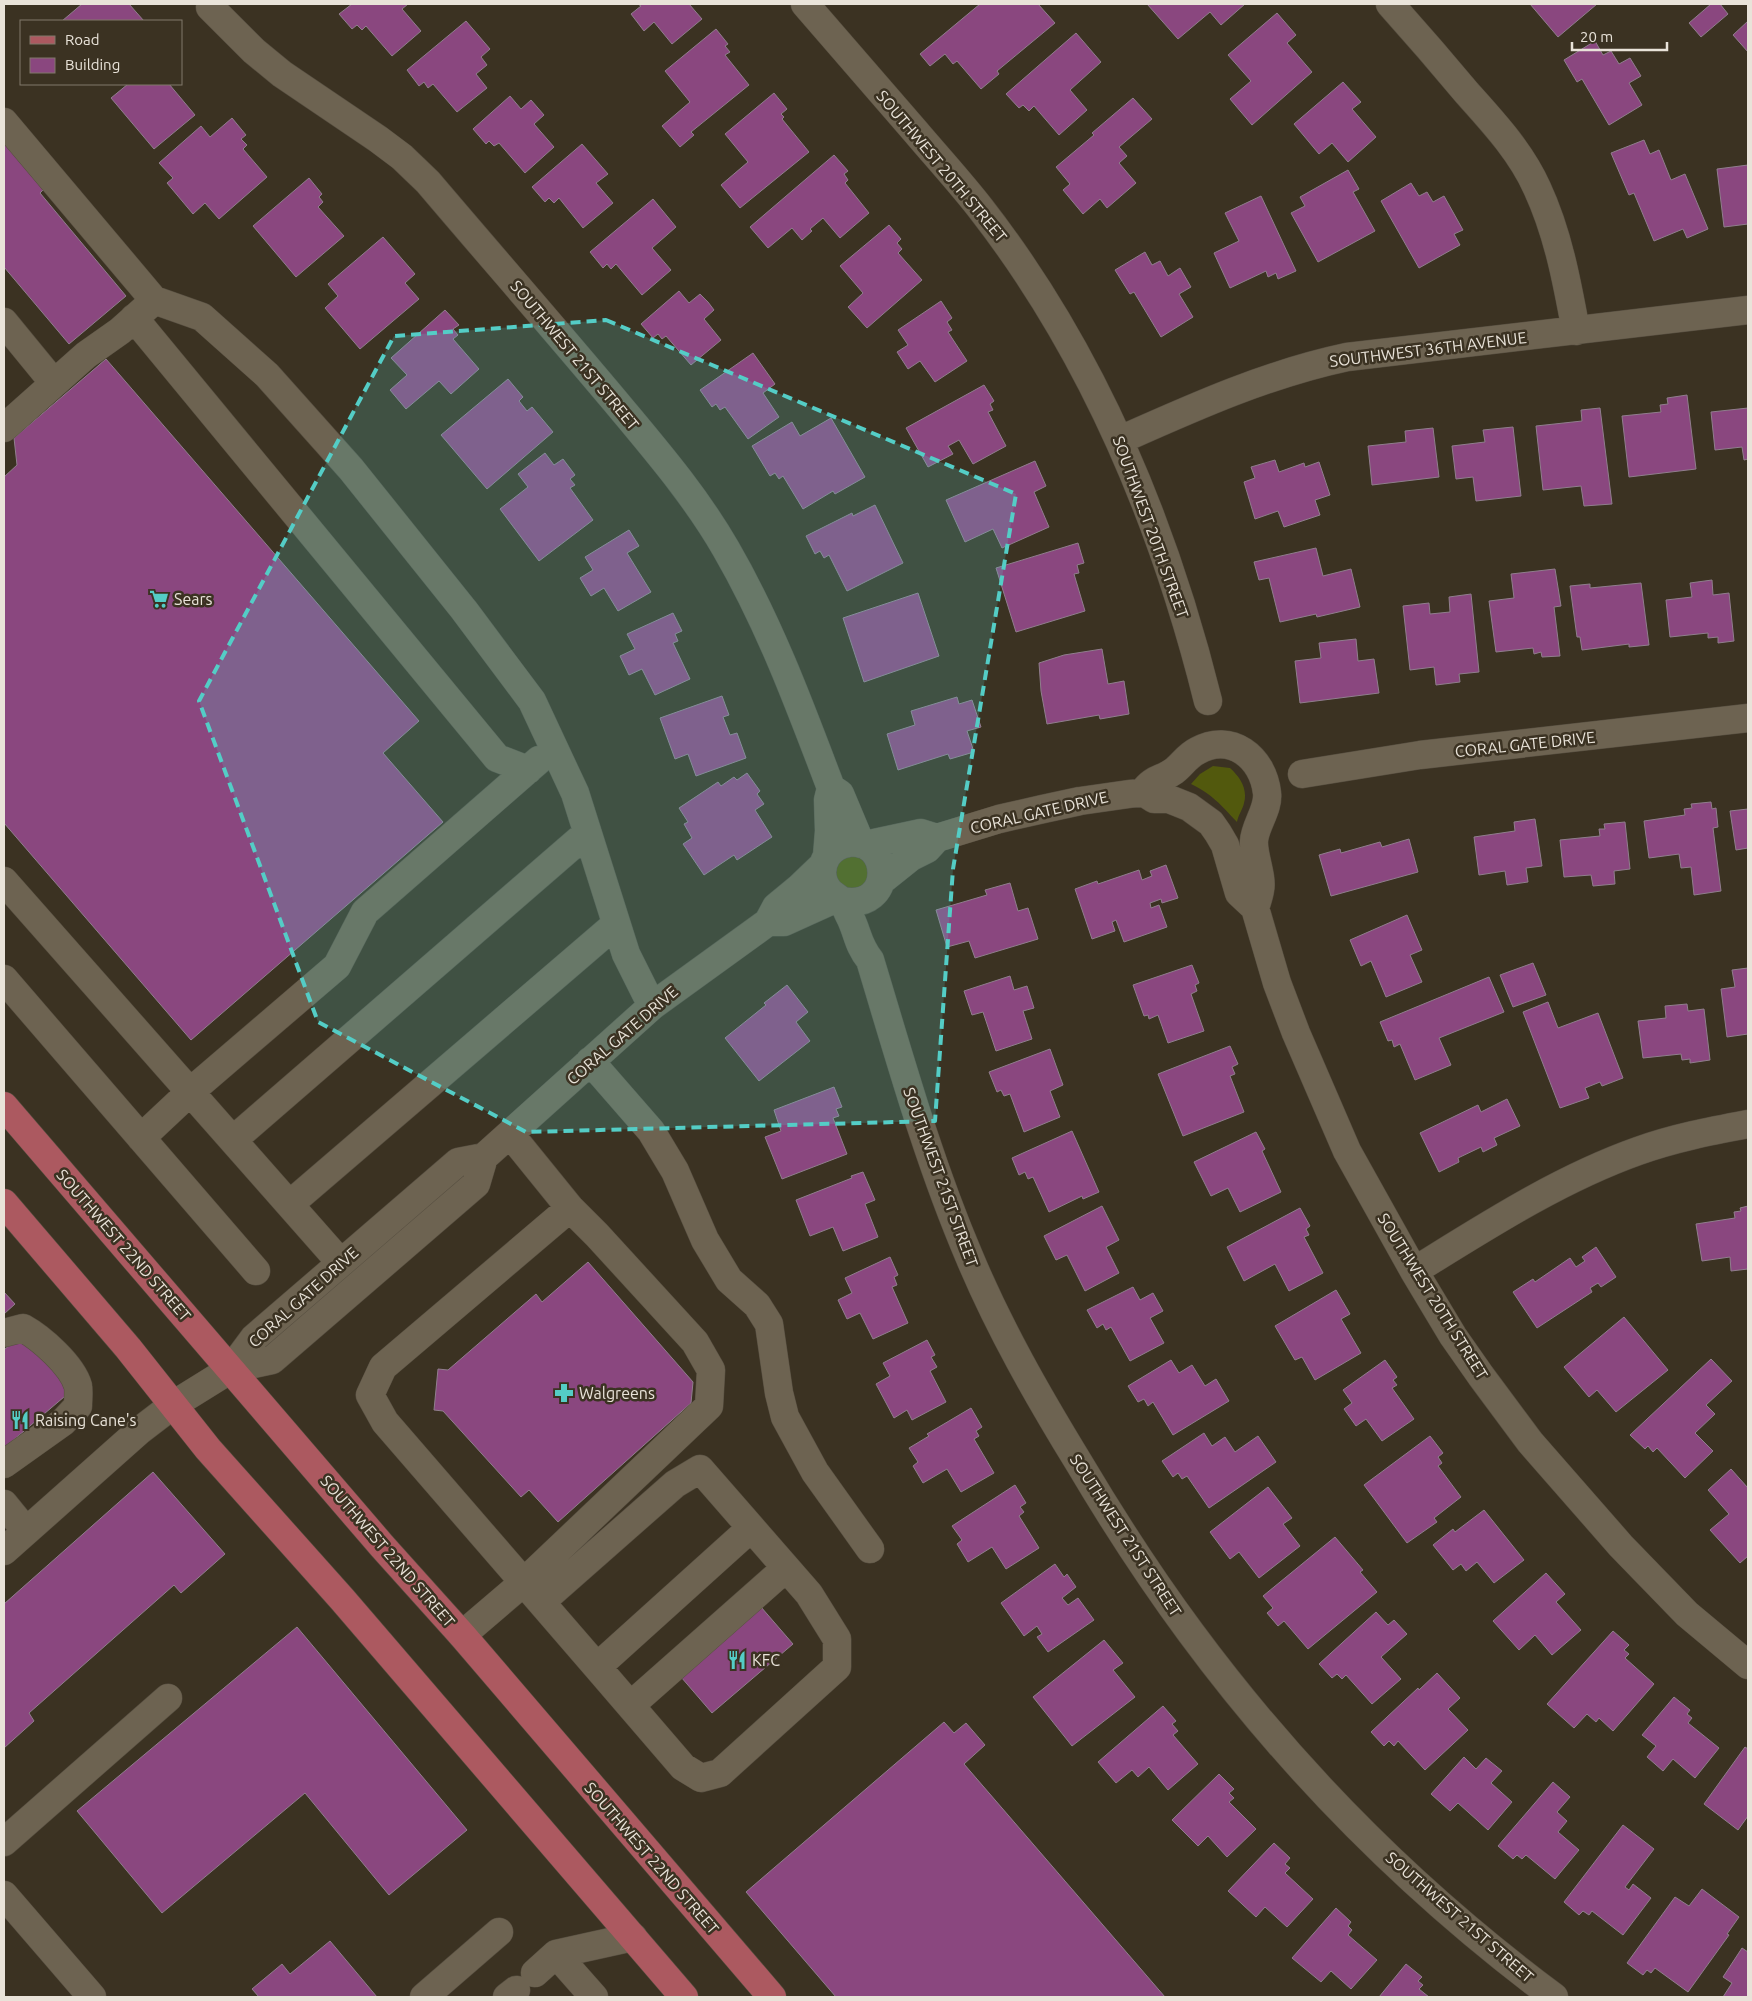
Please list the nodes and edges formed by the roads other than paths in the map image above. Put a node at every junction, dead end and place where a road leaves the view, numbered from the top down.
1 (805, 4) edge
2 (1390, 4) edge
3 (210, 7) dead end
4 (4, 122) edge
5 (154, 300) junction
6 (1748, 310) edge
7 (134, 318) junction
8 (4, 322) edge
9 (1576, 331) junction
10 (54, 383) junction
11 (4, 428) edge
12 (1120, 440) junction
13 (1208, 701) dead end
14 (1748, 718) edge
15 (554, 748) junction
16 (1247, 754) joint
17 (528, 770) junction
18 (1302, 774) dead end
19 (831, 788) junction
20 (1143, 792) junction
21 (1199, 813) joint
22 (587, 833) junction
23 (937, 838) junction
24 (863, 844) junction
25 (825, 860) junction
26 (4, 880) edge
27 (877, 888) junction
28 (839, 899) junction
29 (1255, 908) junction
30 (768, 922) junction
31 (616, 924) junction
32 (870, 960) junction
33 (4, 979) edge
34 (652, 1006) junction
35 (590, 1061) junction
36 (190, 1092) junction
37 (4, 1106) edge
38 (1748, 1124) edge
39 (510, 1134) junction
40 (141, 1138) junction
41 (234, 1140) junction
42 (484, 1157) junction
43 (4, 1203) edge
44 (290, 1204) junction
45 (570, 1208) junction
46 (341, 1263) junction
47 (256, 1271) dead end
48 (1414, 1271) junction
49 (4, 1333) edge
50 (231, 1369) junction
51 (173, 1405) junction
52 (4, 1464) edge
53 (4, 1504) edge
54 (751, 1528) junction
55 (26, 1531) junction
56 (870, 1549) dead end
57 (4, 1551) edge
58 (786, 1568) junction
59 (533, 1592) junction
60 (462, 1635) junction
61 (1746, 1660) edge
62 (597, 1667) junction
63 (168, 1698) dead end
64 (631, 1705) junction
65 (4, 1842) edge
66 (4, 1895) edge
67 (499, 1932) dead end
68 (632, 1937) junction
69 (556, 1954) junction
70 (519, 1987) edge
71 (92, 1997) edge
72 (424, 1997) edge
73 (594, 1997) edge
74 (684, 1997) edge
75 (772, 1997) edge
76 (1554, 1997) edge

1 - 12 street, SOUTHWEST 20TH STREET
2 - 9 street
3 - 19 street, SOUTHWEST 21ST STREET
4 - 5 street
5 - 7 street
5 - 15 street
6 - 9 street, SOUTHWEST 36TH AVENUE
7 - 10 street
7 - 17 street
8 - 10 street
9 - 12 street, SOUTHWEST 36TH AVENUE
10 - 11 street
12 - 13 street, SOUTHWEST 20TH STREET
14 - 18 street, CORAL GATE DRIVE
15 - 17 street
15 - 22 street
16 - 20 street, CORAL GATE DRIVE
16 - 29 street, SOUTHWEST 20TH STREET
17 - 36 street
19 - 24 street, SOUTHWEST 21ST STREET
19 - 25 street, SOUTHWEST 21ST STREET
20 - 21 street, CORAL GATE DRIVE
20 - 23 street, CORAL GATE DRIVE
21 - 29 street, SOUTHWEST 20TH STREET
22 - 31 street
22 - 41 street
23 - 24 street, CORAL GATE DRIVE
23 - 27 street, CORAL GATE DRIVE
24 - 25 street
24 - 27 street
25 - 28 street
25 - 30 street, CORAL GATE DRIVE
26 - 36 street
27 - 28 street
27 - 32 street, SOUTHWEST 21ST STREET
28 - 30 street, CORAL GATE DRIVE
28 - 32 street, SOUTHWEST 21ST STREET
29 - 48 street, SOUTHWEST 20TH STREET
30 - 34 street, CORAL GATE DRIVE
31 - 34 street
31 - 44 street
32 - 76 street, SOUTHWEST 21ST STREET
33 - 40 street
34 - 35 street, CORAL GATE DRIVE
35 - 39 street, CORAL GATE DRIVE
35 - 56 street
36 - 40 street
36 - 41 street
37 - 50 main road, SOUTHWEST 22ND STREET
38 - 48 street
39 - 42 street, CORAL GATE DRIVE
39 - 45 street
40 - 47 street
41 - 44 street
42 - 46 street, CORAL GATE DRIVE
42 - 50 street, CORAL GATE DRIVE
43 - 51 main road
44 - 46 street
45 - 59 street
45 - 59 street
46 - 50 street, CORAL GATE DRIVE
48 - 61 street, SOUTHWEST 20TH STREET
49 - 52 street
50 - 51 street
50 - 60 main road, SOUTHWEST 22ND STREET
51 - 55 street
51 - 68 main road
53 - 55 street
54 - 58 street
54 - 59 street
54 - 62 street
55 - 57 street
58 - 64 street
58 - 64 street
59 - 60 street
59 - 62 street
60 - 75 main road, SOUTHWEST 22ND STREET
62 - 64 street
63 - 65 street
66 - 71 street
67 - 72 street
68 - 69 street
68 - 74 main road
69 - 70 street
69 - 73 street

